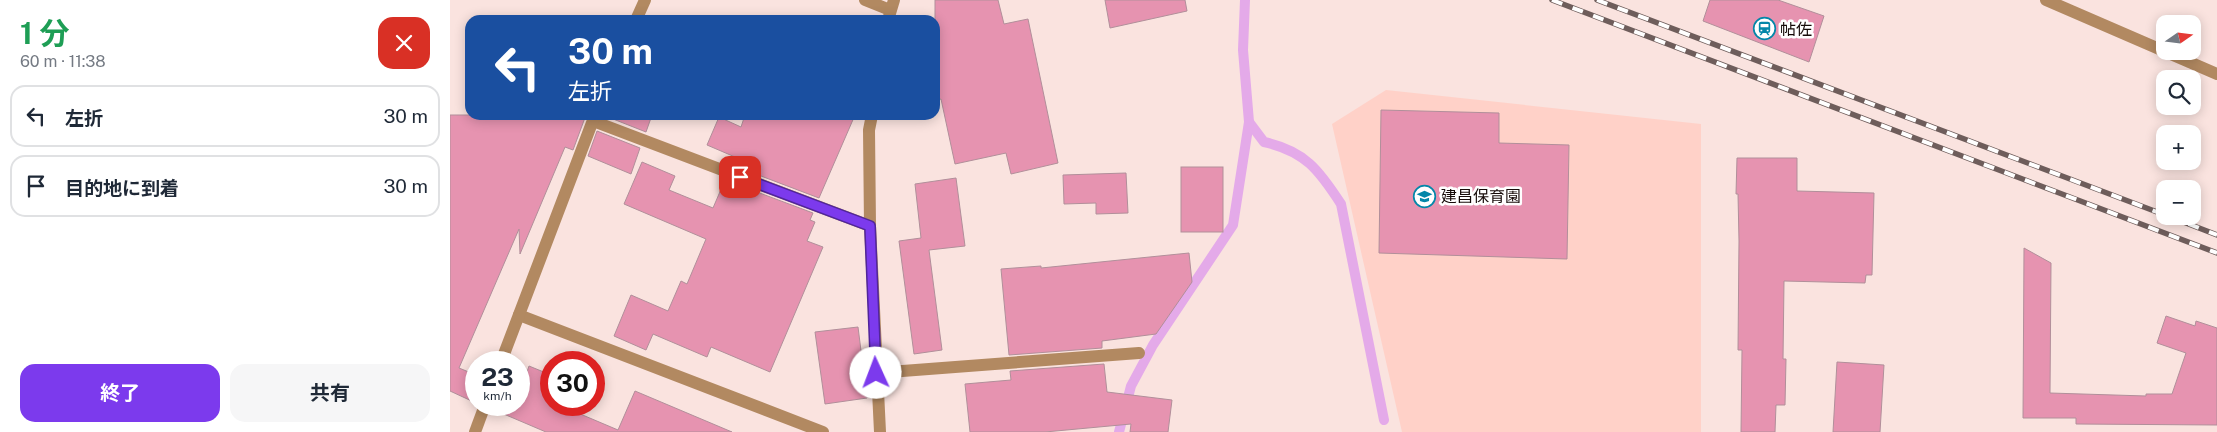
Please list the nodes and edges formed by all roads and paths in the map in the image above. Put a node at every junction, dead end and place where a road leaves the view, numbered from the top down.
1 (645, 0) edge
2 (865, 0) edge
3 (2046, 0) edge
4 (891, 10) edge
5 (638, 15) edge
6 (2217, 74) edge
7 (593, 120) edge
8 (599, 120) edge
9 (871, 120) edge
10 (870, 226) junction
11 (519, 316) junction
12 (505, 351) edge
13 (1138, 354) dead end
14 (876, 373) junction
15 (481, 416) edge
16 (475, 432) edge
17 (823, 432) edge
18 (880, 432) edge

1 - 5 street
2 - 4 street
3 - 6 street
7 - 11 street
8 - 10 street
9 - 10 street
10 - 14 street
11 - 12 street
11 - 17 street
13 - 14 street
14 - 18 street
15 - 16 street

